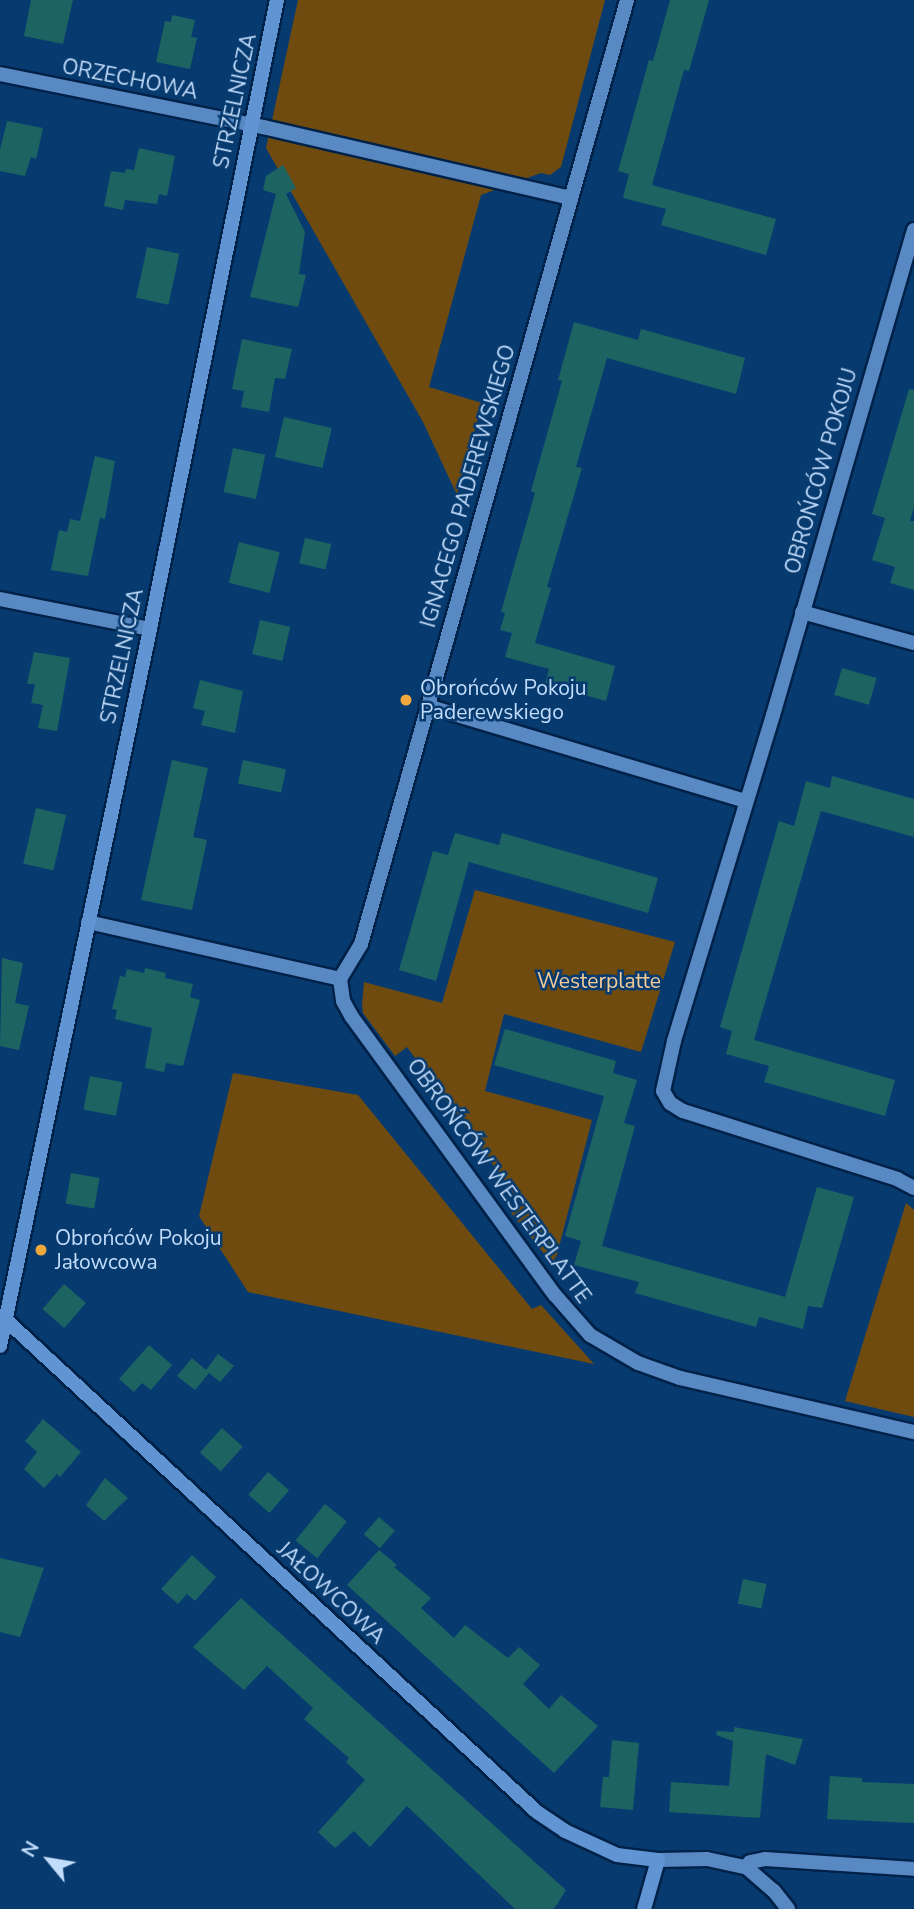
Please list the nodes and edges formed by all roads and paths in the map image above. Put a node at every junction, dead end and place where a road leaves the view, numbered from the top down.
1 (277, 0) edge
2 (627, 0) edge
3 (0, 74) edge
4 (251, 125) junction
5 (571, 198) junction
6 (914, 230) edge
7 (0, 598) edge
8 (802, 612) junction
9 (150, 629) junction
10 (914, 643) edge
11 (427, 706) junction
12 (745, 800) junction
13 (88, 922) junction
14 (340, 979) junction
15 (914, 1188) edge
16 (3, 1318) edge
17 (0, 1346) edge
18 (914, 1432) edge
19 (658, 1860) junction
20 (746, 1867) junction
21 (914, 1869) edge
22 (644, 1909) edge
23 (788, 1909) edge

1 - 4 street, STRZELNICZA
2 - 5 street, IGNACEGO PADEREWSKIEGO
3 - 4 street, ORZECHOWA
4 - 5 street, ORZECHOWA
4 - 9 street, STRZELNICZA
5 - 11 street, IGNACEGO PADEREWSKIEGO
6 - 8 street, OBROŃCÓW POKOJU
7 - 9 street
8 - 10 street
8 - 12 street
9 - 13 street, STRZELNICZA
11 - 12 street
11 - 14 street, IGNACEGO PADEREWSKIEGO
12 - 15 street
13 - 14 street
13 - 16 street, STRZELNICZA
14 - 18 street, OBROŃCÓW WESTERPLATTE
16 - 17 street, STRZELNICZA
16 - 19 street, JAŁOWCOWA
19 - 20 street
19 - 22 street
20 - 21 street
20 - 23 street

